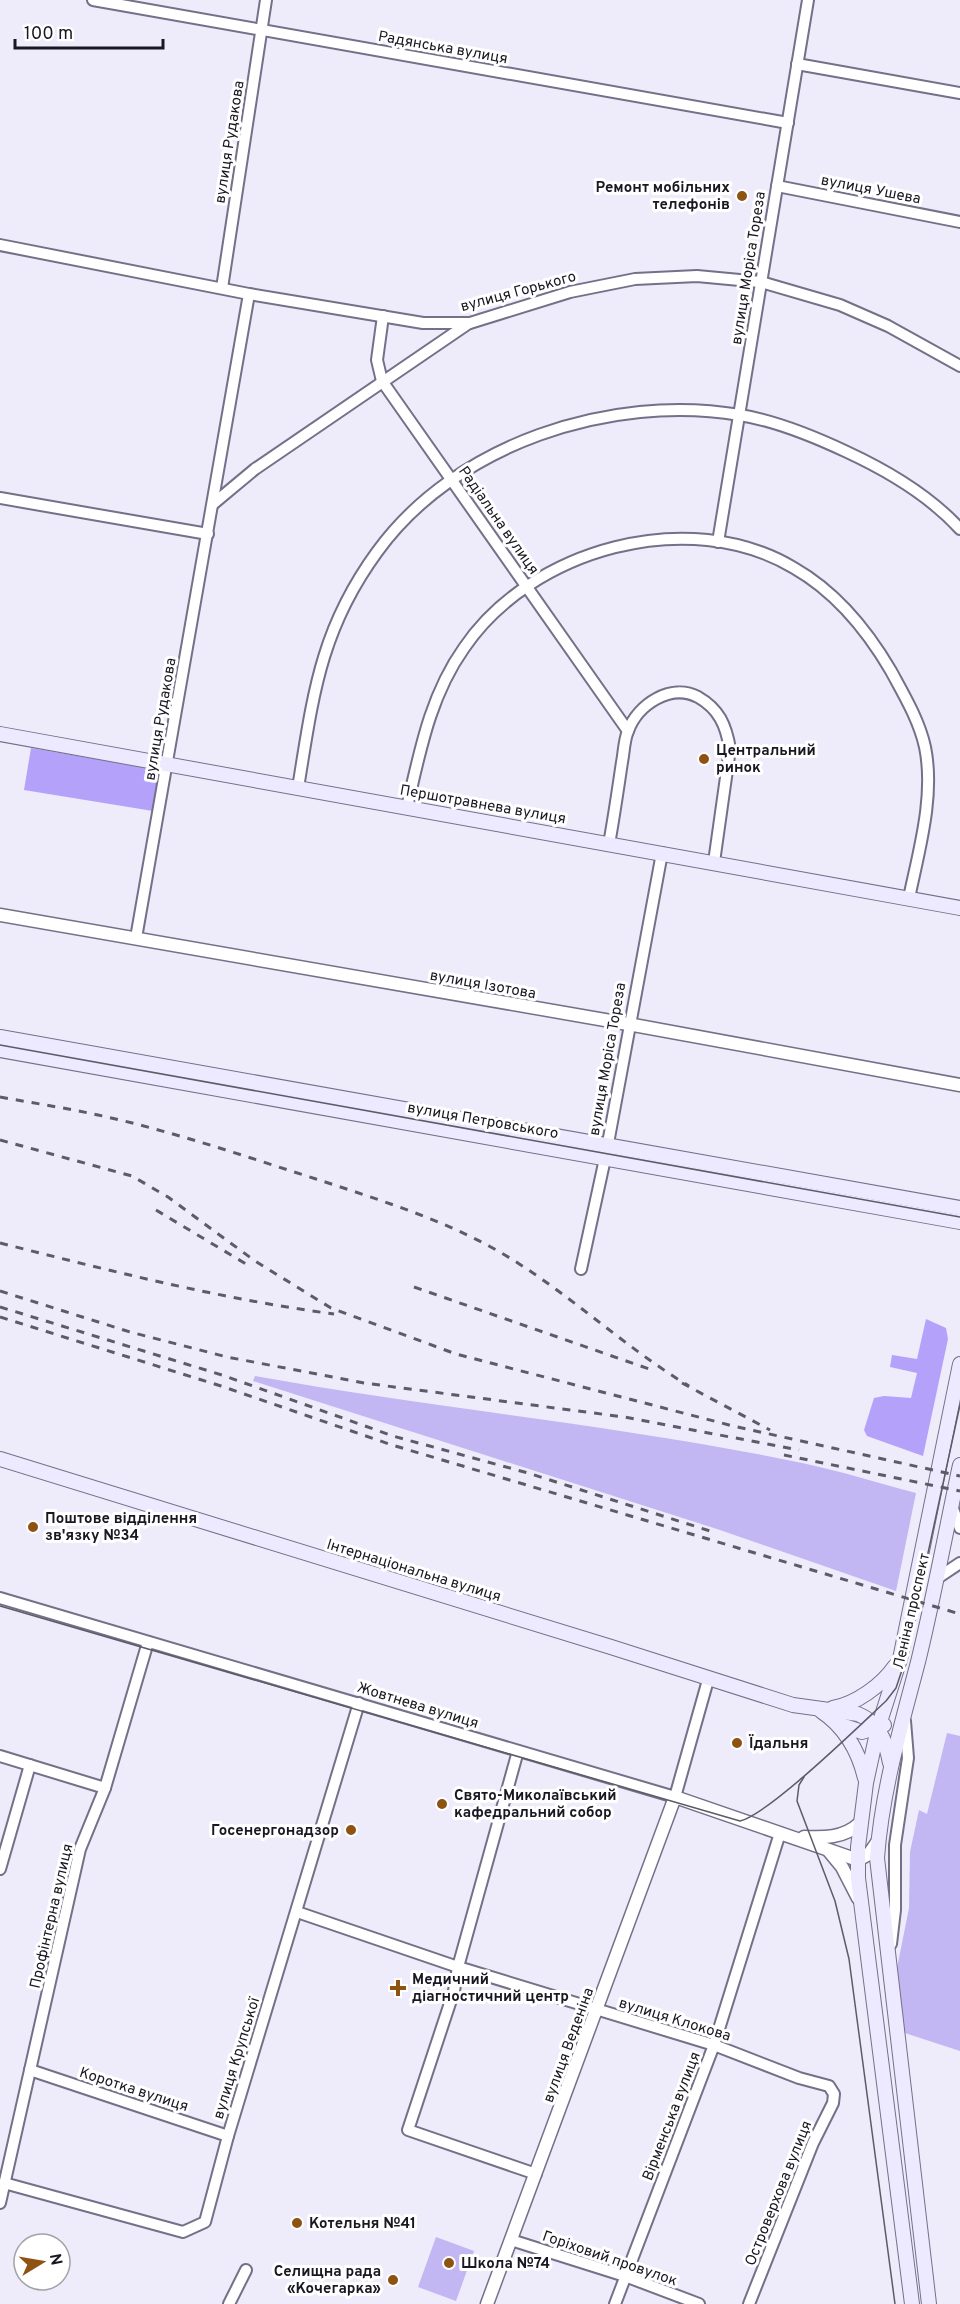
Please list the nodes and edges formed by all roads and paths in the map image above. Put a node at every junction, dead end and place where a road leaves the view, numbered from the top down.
1 (93, 0) edge
2 (266, 0) edge
3 (808, 0) edge
4 (261, 30) junction
5 (797, 64) junction
6 (960, 93) edge
7 (788, 123) junction
8 (777, 186) junction
9 (960, 222) edge
10 (0, 245) edge
11 (761, 282) junction
12 (222, 288) junction
13 (249, 294) junction
14 (383, 316) junction
15 (470, 323) junction
16 (960, 366) edge
17 (382, 381) junction
18 (739, 414) junction
19 (452, 480) junction
20 (0, 498) edge
21 (213, 504) junction
22 (960, 529) edge
23 (208, 534) junction
24 (718, 542) junction
25 (527, 587) junction
26 (628, 731) junction
27 (0, 734) edge
28 (167, 764) junction
29 (298, 788) junction
30 (407, 807) junction
31 (609, 844) junction
32 (662, 853) junction
33 (714, 862) junction
34 (909, 898) junction
35 (960, 908) edge
36 (0, 915) edge
37 (136, 938) junction
38 (628, 1024) junction
39 (0, 1037) edge
40 (0, 1050) edge
41 (960, 1085) edge
42 (607, 1145) junction
43 (604, 1159) junction
44 (960, 1208) edge
45 (960, 1222) edge
46 (580, 1269) dead end
47 (960, 1364) edge
48 (0, 1459) edge
49 (960, 1465) edge
50 (952, 1504) junction
51 (960, 1528) edge
52 (960, 1563) edge
53 (936, 1579) junction
54 (0, 1598) edge
55 (148, 1641) junction
56 (900, 1659) junction
57 (708, 1680) junction
58 (359, 1703) junction
59 (904, 1708) junction
60 (819, 1710) junction
61 (841, 1725) junction
62 (878, 1728) junction
63 (518, 1750) junction
64 (0, 1756) edge
65 (890, 1763) junction
66 (30, 1765) junction
67 (866, 1783) junction
68 (105, 1788) junction
69 (675, 1797) junction
70 (899, 1816) junction
71 (860, 1824) junction
72 (785, 1834) junction
73 (878, 1841) junction
74 (825, 1847) junction
75 (858, 1860) junction
76 (0, 1869) edge
77 (862, 1907) junction
78 (297, 1912) junction
79 (458, 1967) junction
80 (888, 1968) junction
81 (597, 2012) junction
82 (714, 2045) junction
83 (30, 2070) junction
84 (834, 2094) joint
85 (228, 2136) junction
86 (536, 2174) junction
87 (4, 2183) junction
88 (0, 2203) edge
89 (511, 2240) junction
90 (246, 2270) dead end
91 (625, 2276) junction
92 (229, 2304) edge
93 (487, 2304) edge
94 (615, 2304) edge
95 (699, 2304) edge
96 (749, 2304) edge
97 (912, 2304) edge
98 (928, 2304) edge

1 - 4 street, Радянська вулиця
2 - 4 street, вулиця Рудакова
3 - 5 street, вулиця Моріса Тореза
4 - 7 street, Радянська вулиця
4 - 12 street, вулиця Рудакова
5 - 6 street
5 - 7 street, вулиця Моріса Тореза
7 - 8 street, вулиця Моріса Тореза
8 - 9 street, вулиця Ушева
8 - 11 street, вулиця Моріса Тореза
10 - 12 street, вулиця Горького
11 - 15 street, вулиця Горького
11 - 16 street, вулиця Горького
11 - 18 street, вулиця Моріса Тореза
12 - 13 street, вулиця Горького
13 - 14 street, вулиця Горького
13 - 21 street, вулиця Рудакова
14 - 15 street, вулиця Горького
14 - 17 street, Радіальна вулиця
15 - 17 street
17 - 19 street, Радіальна вулиця
17 - 21 street
18 - 19 street
18 - 22 street
18 - 24 street, вулиця Моріса Тореза
19 - 25 street, Радіальна вулиця
19 - 29 street
20 - 23 street
21 - 23 street, вулиця Рудакова
23 - 28 street, вулиця Рудакова
24 - 25 street
24 - 34 street
25 - 26 street, Радіальна вулиця
25 - 30 street
26 - 31 street
26 - 33 street
27 - 28 main road, Першотравнева вулиця
28 - 29 main road, Першотравнева вулиця
28 - 37 street, вулиця Рудакова
29 - 30 main road, Першотравнева вулиця
30 - 31 main road, Першотравнева вулиця
31 - 32 main road, Першотравнева вулиця
32 - 33 main road, Першотравнева вулиця
32 - 38 street, вулиця Моріса Тореза
33 - 34 main road, Першотравнева вулиця
34 - 35 main road, Першотравнева вулиця
36 - 37 street, вулиця Ізотова
37 - 38 street, вулиця Ізотова
38 - 41 street, вулиця Ізотова
38 - 42 street, вулиця Моріса Тореза
39 - 42 main road, вулиця Петровського
40 - 43 main road, вулиця Петровського
42 - 43 street, вулиця Моріса Тореза
42 - 44 main road, вулиця Петровського
43 - 45 main road, вулиця Петровського
43 - 46 street, вулиця Моріса Тореза
47 - 56 main road, Леніна проспект
48 - 57 main road, Інтернаціональна вулиця
49 - 50 main road, Леніна проспект
50 - 51 street
50 - 53 main road, Леніна проспект
52 - 53 street
53 - 59 main road, Леніна проспект
54 - 55 street, Жовтнева вулиця
55 - 58 street, Жовтнева вулиця
55 - 68 street, Профінтерна вулиця
56 - 60 main road, Леніна проспект
56 - 62 main road, Леніна проспект
57 - 60 main road, Інтернаціональна вулиця
57 - 69 street
58 - 63 street, Жовтнева вулиця
58 - 78 street, вулиця Крупської
59 - 62 main road
59 - 65 main road, Леніна проспект
59 - 70 street
60 - 61 main road, Інтернаціональна вулиця
60 - 62 main road, Інтернаціональна вулиця
61 - 62 main road
61 - 67 main road, Інтернаціональна вулиця
62 - 65 main road
62 - 67 main road, Леніна проспект
63 - 69 street, Жовтнева вулиця
63 - 79 street
64 - 66 street
65 - 73 main road, Леніна проспект
66 - 68 street
66 - 76 street
67 - 71 main road, Леніна проспект
68 - 83 street, Профінтерна вулиця
69 - 72 street, Жовтнева вулиця
69 - 81 street, вулиця Веденіна
70 - 73 street
70 - 80 street
71 - 72 street
71 - 75 main road, Леніна проспект
72 - 74 street, Жовтнева вулиця
72 - 82 street, Вірменська вулиця
73 - 75 street
73 - 80 main road, Леніна проспект
74 - 75 street, Жовтнева вулиця
74 - 77 street
75 - 77 main road, Леніна проспект
77 - 97 main road, Леніна проспект
78 - 79 street, вулиця Клокова
78 - 85 street, вулиця Крупської
79 - 81 street, вулиця Клокова
79 - 86 street
80 - 98 main road, Леніна проспект
81 - 82 street, вулиця Клокова
81 - 86 street, вулиця Веденіна
82 - 84 street, вулиця Клокова
82 - 91 street, Вірменська вулиця
83 - 85 street, Коротка вулиця
83 - 87 street, Профінтерна вулиця
84 - 96 street, Островерхова вулиця
85 - 87 street, вулиця Крупської
86 - 89 street, вулиця Веденіна
87 - 88 street, Профінтерна вулиця
89 - 91 street, Горіховий провулок
89 - 93 street, вулиця Веденіна
90 - 92 street
91 - 94 street, Вірменська вулиця
91 - 95 street, Горіховий провулок

